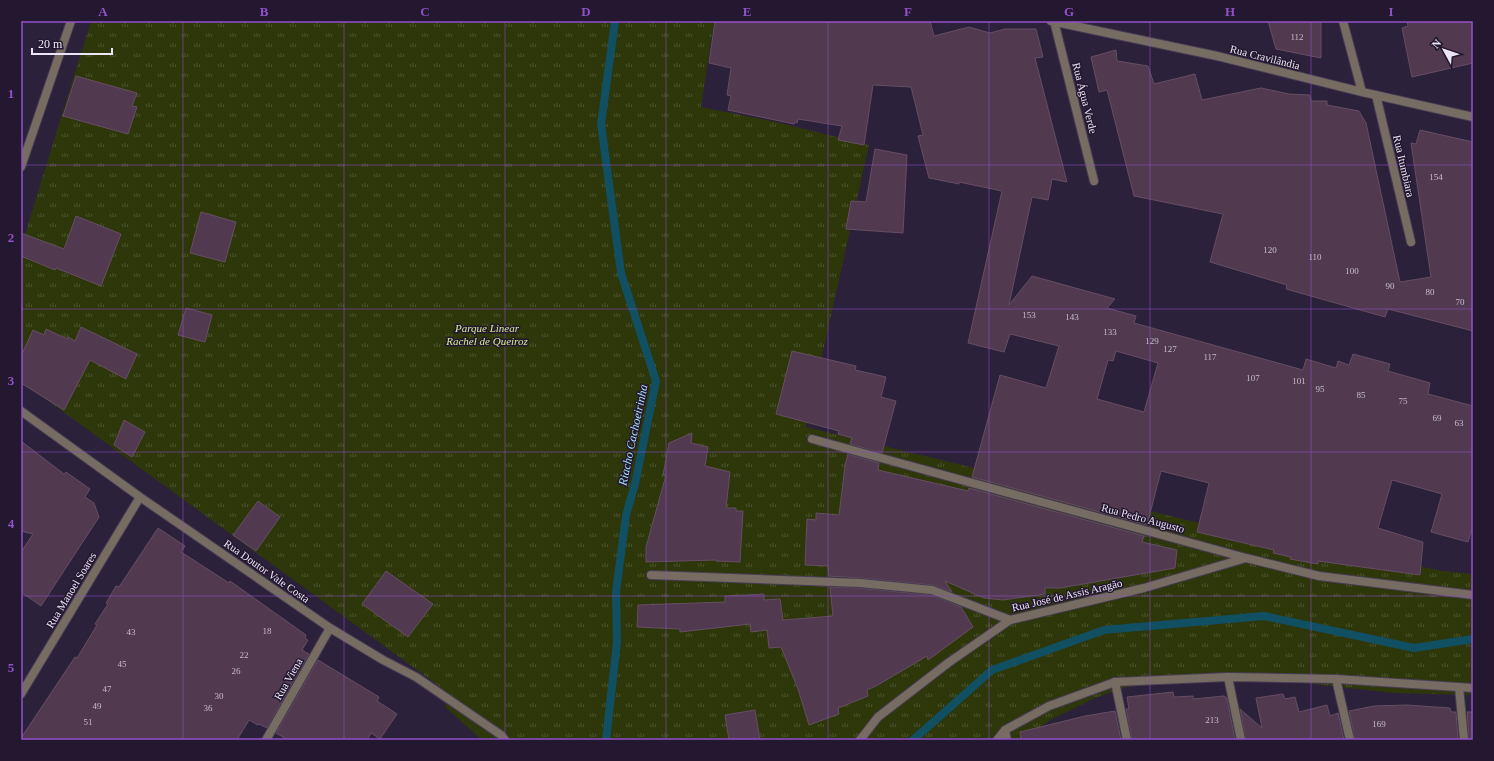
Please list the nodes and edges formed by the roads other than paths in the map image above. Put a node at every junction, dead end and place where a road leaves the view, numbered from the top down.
1 (71, 21) edge
2 (1053, 21) edge
3 (1343, 21) edge
4 (1362, 92) junction
5 (1376, 95) junction
6 (1473, 117) edge
7 (21, 167) edge
8 (1094, 181) dead end
9 (1411, 242) dead end
10 (21, 411) edge
11 (812, 439) dead end
12 (140, 497) junction
13 (1246, 558) junction
14 (651, 575) dead end
15 (1473, 595) edge
16 (1010, 620) junction
17 (330, 628) junction
18 (1228, 677) junction
19 (1336, 679) junction
20 (1115, 682) junction
21 (1459, 687) junction
22 (1473, 688) edge
23 (21, 694) edge
24 (1005, 730) junction
25 (503, 737) edge
26 (266, 740) edge
27 (860, 740) edge
28 (997, 740) edge
29 (1007, 740) edge
30 (1127, 740) edge
31 (1241, 740) edge
32 (1350, 740) edge
33 (1464, 740) edge

1 - 7 street
2 - 4 street, Rua Cravilândia
2 - 8 street, Rua Água Verde
3 - 4 street
4 - 5 street, Rua Cravilândia
5 - 6 street, Rua Cravilândia
5 - 9 street, Rua Itumbiara
10 - 12 street, Rua Doutor Vale Costa
11 - 13 street, Rua Pedro Augusto
12 - 17 street, Rua Doutor Vale Costa
12 - 23 street, Rua Manoel Soares
13 - 15 street, Rua Pedro Augusto
13 - 16 street, Rua José de Assis Aragão
14 - 16 street
16 - 27 street, Rua José de Assis Aragão
17 - 25 street, Rua Doutor Vale Costa
17 - 26 street, Rua Viena
18 - 19 street
18 - 20 street
18 - 31 street
19 - 21 street
19 - 32 street
20 - 24 street
20 - 30 street
21 - 22 street
21 - 33 street
24 - 28 street
24 - 29 street

